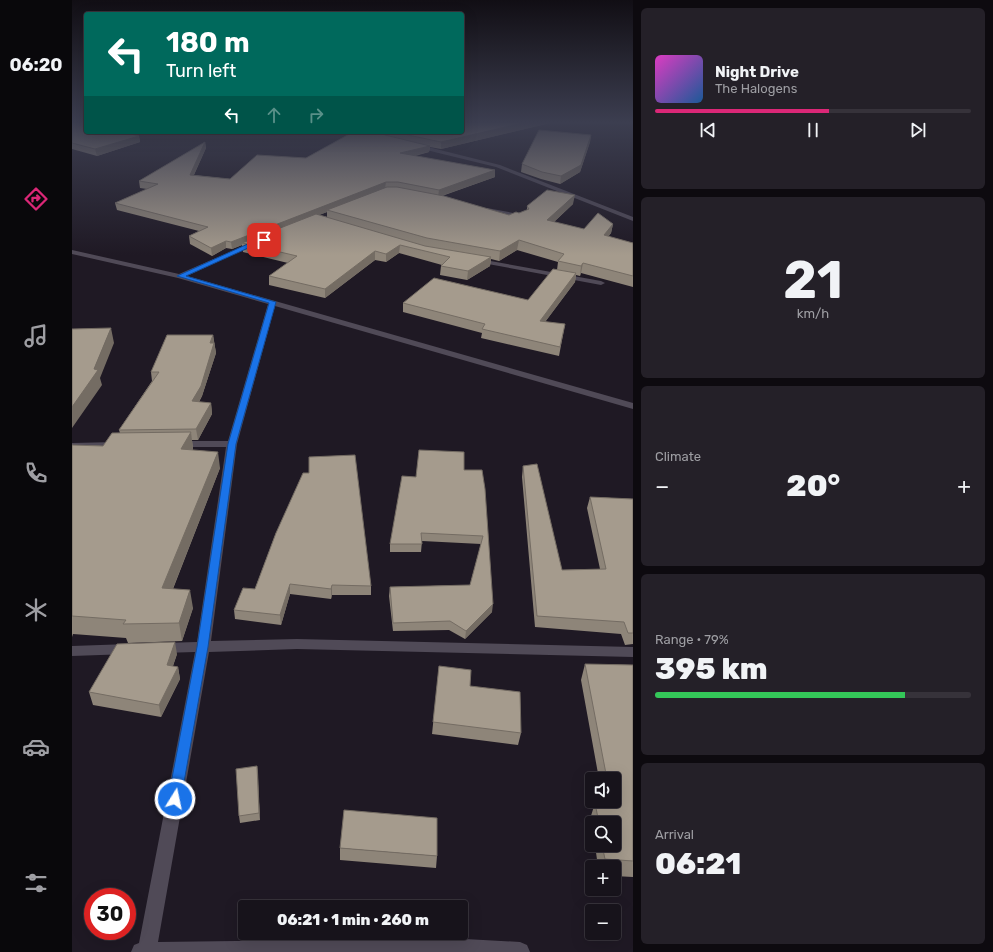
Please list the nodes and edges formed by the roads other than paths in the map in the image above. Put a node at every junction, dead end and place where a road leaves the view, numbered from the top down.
1 (499, 166) edge
2 (478, 208) edge
3 (524, 217) edge
4 (633, 219) edge
5 (265, 239) edge
6 (72, 252) edge
7 (470, 259) edge
8 (180, 276) junction
9 (601, 284) dead end
10 (272, 302) junction
11 (632, 407) edge
12 (232, 444) junction
13 (125, 445) edge
14 (171, 445) edge
15 (72, 446) edge
16 (203, 647) junction
17 (72, 651) edge
18 (633, 652) edge
19 (139, 952) edge
20 (147, 952) edge
21 (520, 952) edge

1 - 4 street
2 - 3 street
5 - 8 street
6 - 8 street
7 - 9 street
8 - 10 street
10 - 11 street
10 - 12 street
12 - 14 street
12 - 16 street
13 - 15 street
16 - 17 street
16 - 18 street
16 - 20 street
19 - 20 street
20 - 21 street

